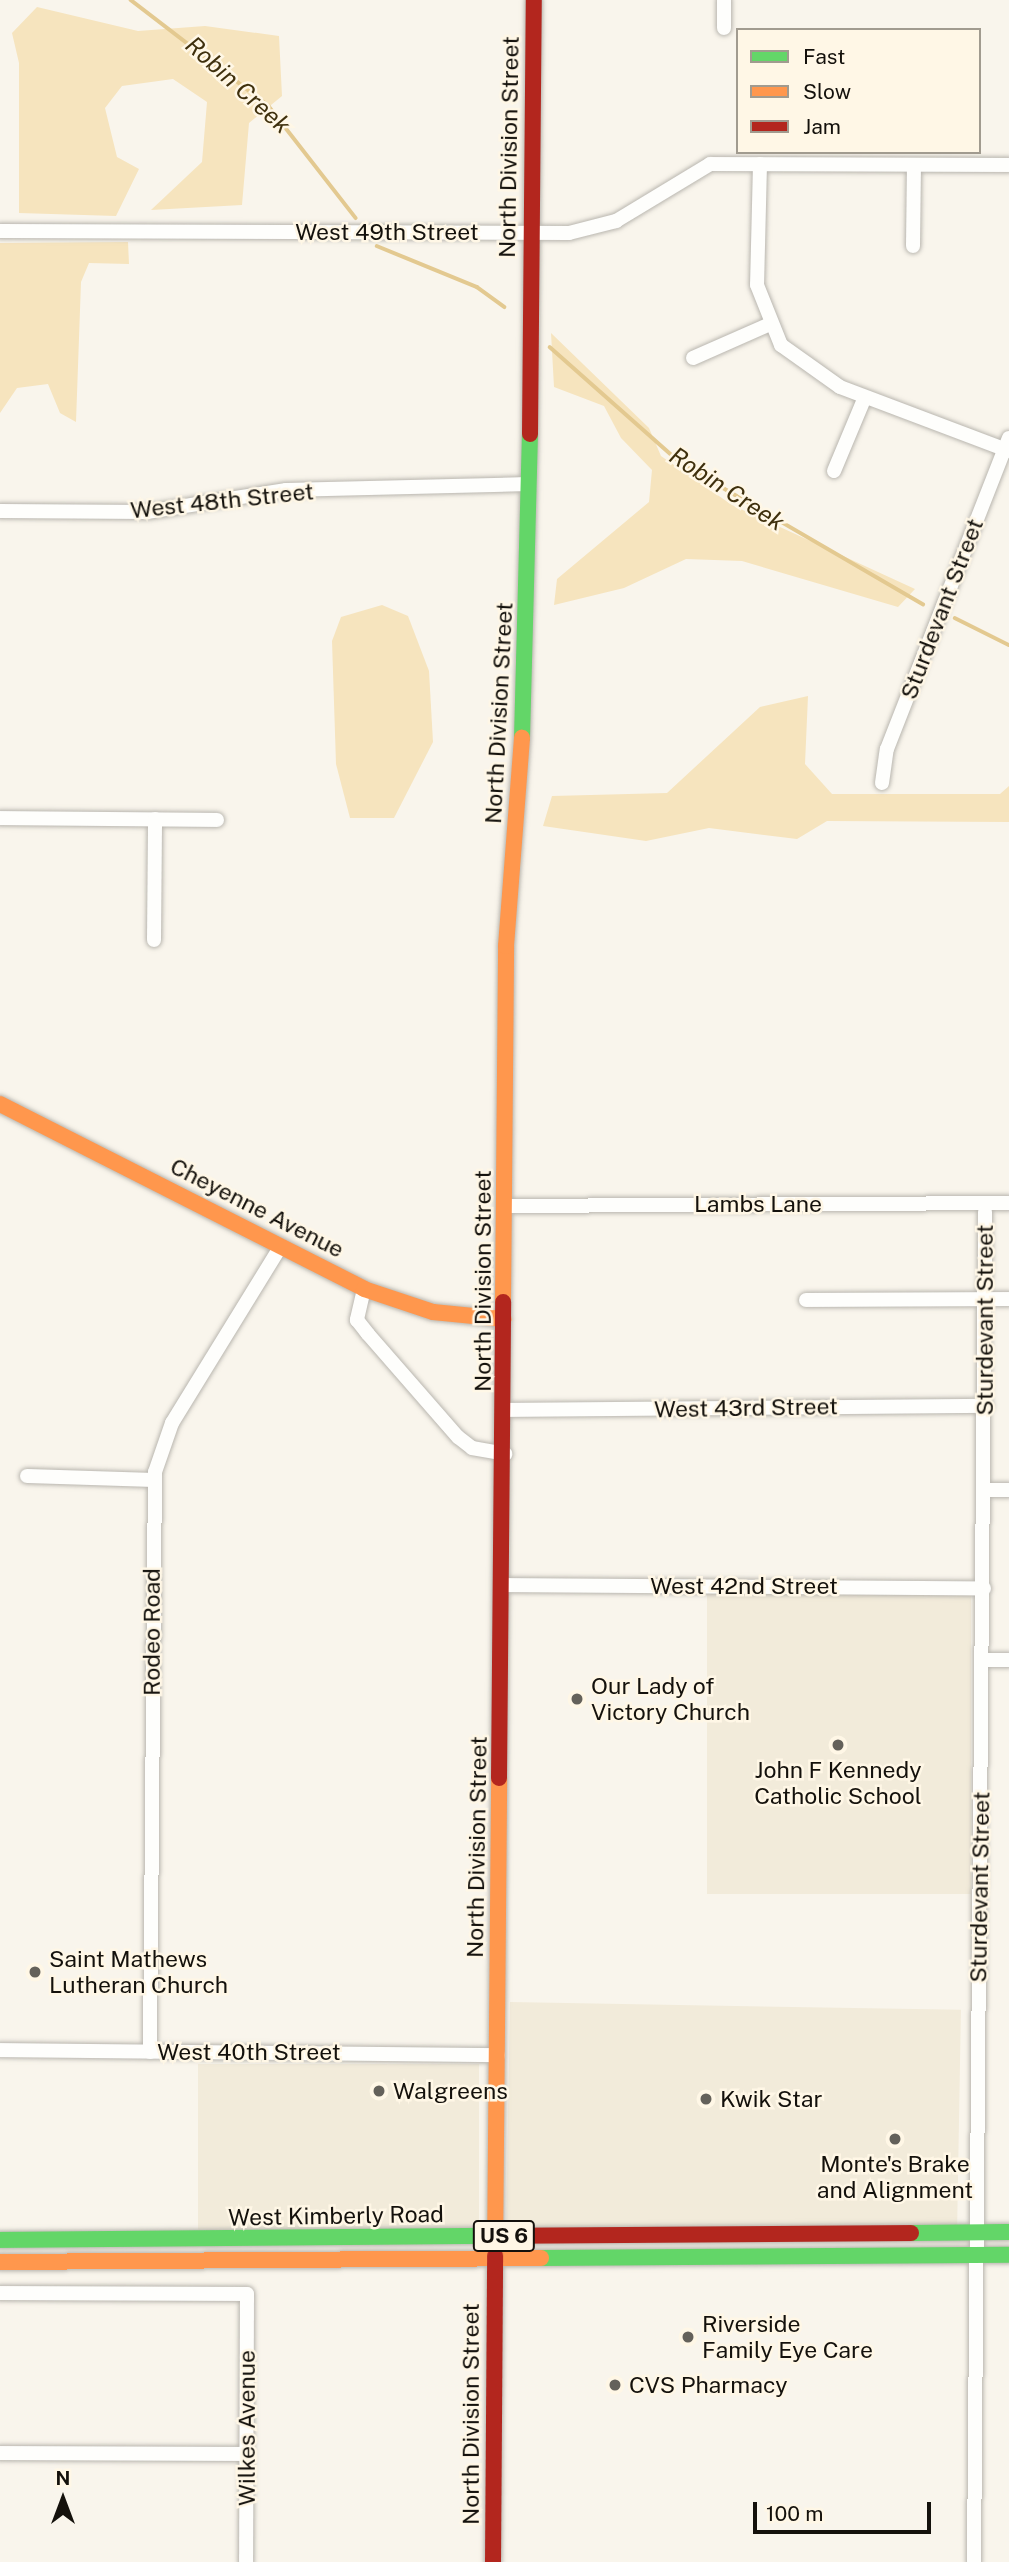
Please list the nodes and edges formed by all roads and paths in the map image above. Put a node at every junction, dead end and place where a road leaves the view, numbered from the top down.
1 (534, 0) edge
2 (724, 0) edge
3 (724, 27) dead end
4 (760, 164) junction
5 (914, 165) junction
6 (1009, 165) edge
7 (0, 231) edge
8 (530, 233) junction
9 (913, 246) dead end
10 (770, 324) junction
11 (693, 358) dead end
12 (865, 397) junction
13 (1008, 446) edge
14 (834, 471) dead end
15 (528, 484) junction
16 (0, 511) edge
17 (882, 783) dead end
18 (0, 818) edge
19 (155, 819) junction
20 (217, 820) dead end
21 (154, 940) dead end
22 (0, 1104) edge
23 (1009, 1203) edge
24 (506, 1206) junction
25 (985, 1212) dead end
26 (281, 1246) junction
27 (364, 1289) junction
28 (986, 1299) junction
29 (1009, 1299) edge
30 (806, 1300) dead end
31 (504, 1319) junction
32 (986, 1406) junction
33 (505, 1410) junction
34 (505, 1454) junction
35 (27, 1476) dead end
36 (155, 1480) junction
37 (986, 1490) junction
38 (1009, 1490) edge
39 (503, 1585) junction
40 (985, 1588) junction
41 (983, 1660) junction
42 (1009, 1660) edge
43 (0, 2050) edge
44 (150, 2053) junction
45 (498, 2056) junction
46 (976, 2232) junction
47 (1009, 2232) edge
48 (495, 2236) junction
49 (0, 2241) edge
50 (976, 2255) junction
51 (1009, 2255) edge
52 (495, 2258) junction
53 (0, 2262) edge
54 (0, 2293) edge
55 (0, 2453) edge
56 (247, 2454) junction
57 (246, 2562) edge
58 (493, 2562) edge
59 (974, 2562) edge

1 - 8 main road, North Division Street
2 - 3 street
4 - 5 street, West 49th Street
4 - 8 street, West 49th Street
4 - 10 street
5 - 6 street, West 49th Street
5 - 9 street
7 - 8 street, West 49th Street
8 - 15 main road, North Division Street
10 - 11 street
10 - 12 street
12 - 13 street
12 - 14 street
13 - 17 street, Sturdevant Street
15 - 16 street, West 48th Street
15 - 24 main road, North Division Street
18 - 19 street
19 - 20 street
19 - 21 street
22 - 26 main road, Cheyenne Avenue
23 - 24 street, Lambs Lane
24 - 31 main road, North Division Street
25 - 28 street, Sturdevant Street
26 - 27 main road, Cheyenne Avenue
26 - 36 street, Rodeo Road
27 - 31 main road, Cheyenne Avenue
27 - 34 street
28 - 29 street
28 - 30 street
28 - 32 street, Sturdevant Street
31 - 33 main road, North Division Street
32 - 33 street, West 43rd Street
32 - 37 street, Sturdevant Street
33 - 34 main road, North Division Street
34 - 39 main road, North Division Street
35 - 36 street
36 - 44 street, Rodeo Road
37 - 38 street
37 - 40 street, Sturdevant Street
39 - 40 street, West 42nd Street
39 - 45 main road, North Division Street
40 - 41 street, Sturdevant Street
41 - 42 street
41 - 46 street, Sturdevant Street
43 - 44 street, West 40th Street
44 - 45 street, West 40th Street
45 - 48 main road, North Division Street
46 - 47 main road, West Kimberly Road / US 6
46 - 48 main road, West Kimberly Road / US 6
46 - 50 street, Sturdevant Street
48 - 49 main road, West Kimberly Road / US 6
48 - 52 main road, North Division Street
50 - 51 main road, West Kimberly Road / US 6
50 - 52 main road, West Kimberly Road / US 6
50 - 59 street, Sturdevant Street
52 - 53 main road, West Kimberly Road / US 6
52 - 58 main road, North Division Street
54 - 56 street, Wilkes Avenue
55 - 56 street
56 - 57 street, Wilkes Avenue

